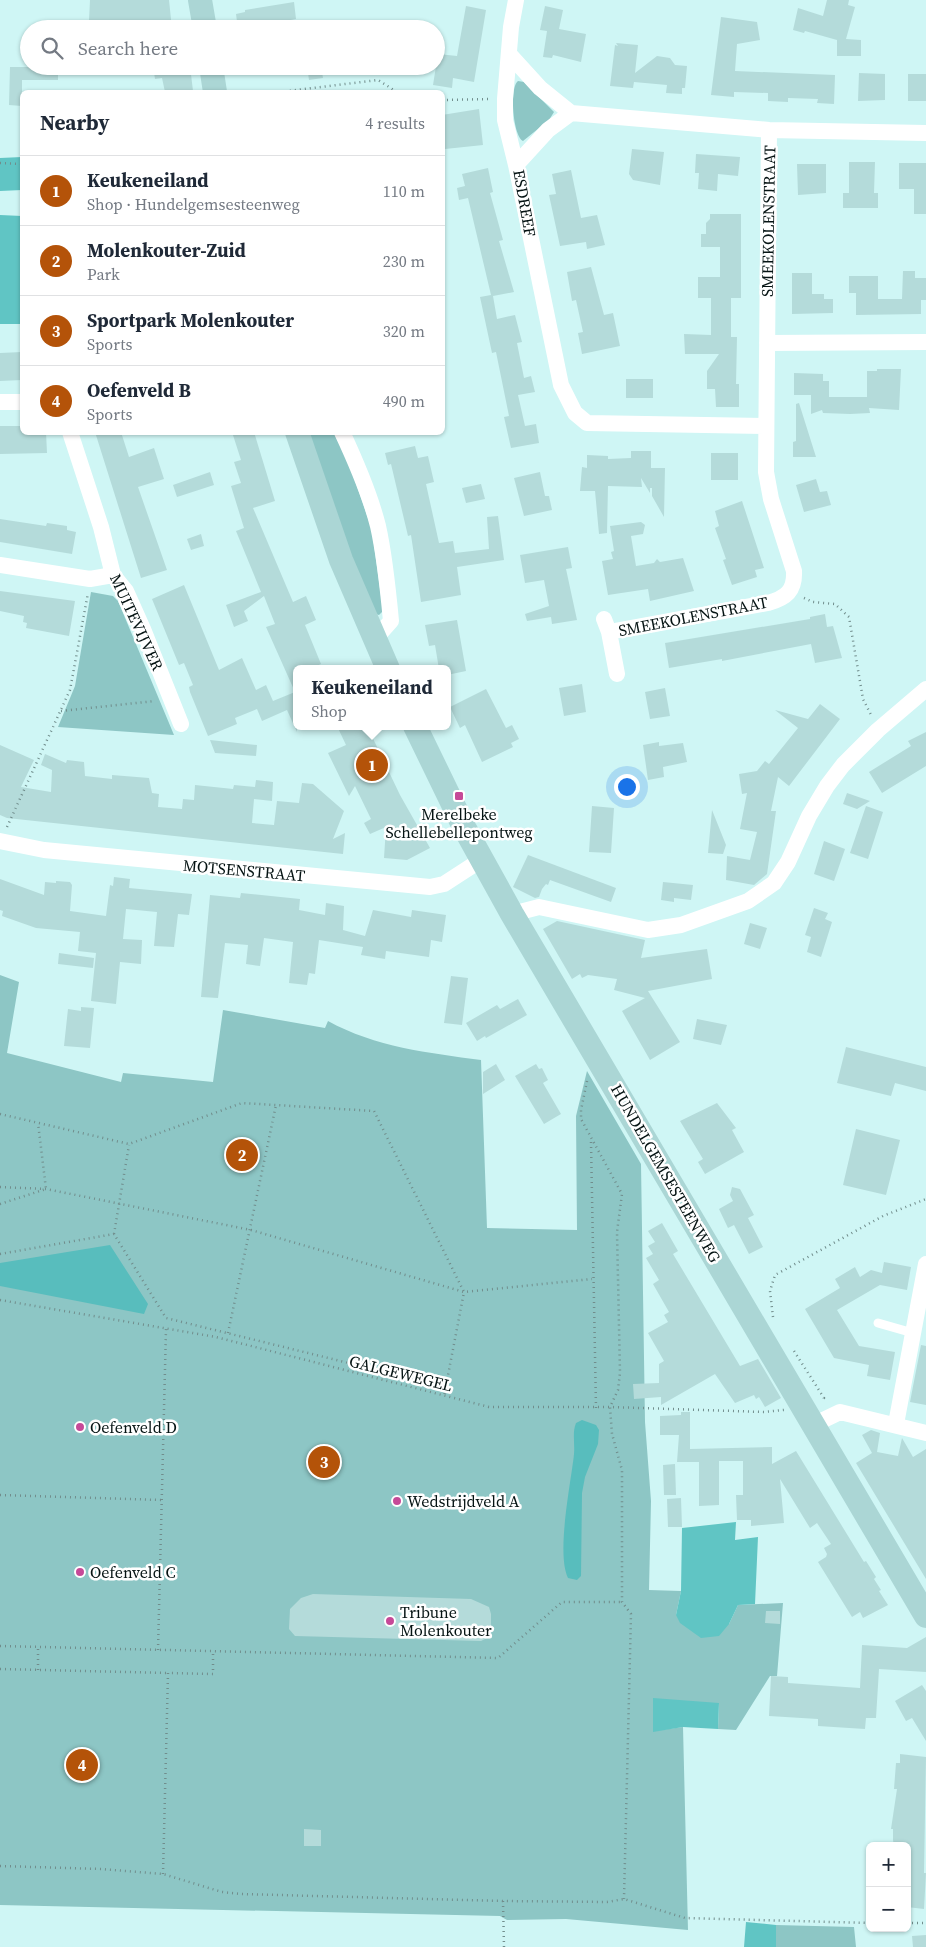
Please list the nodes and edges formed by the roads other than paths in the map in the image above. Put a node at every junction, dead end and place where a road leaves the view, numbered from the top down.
1 (200, 0) edge
2 (516, 0) edge
3 (203, 20) edge
4 (509, 54) junction
5 (212, 75) edge
6 (215, 90) edge
7 (571, 113) junction
8 (769, 130) junction
9 (926, 133) edge
10 (516, 165) junction
11 (766, 342) junction
12 (926, 342) edge
13 (0, 402) edge
14 (20, 402) edge
15 (765, 426) junction
16 (71, 435) edge
17 (298, 435) edge
18 (343, 435) edge
19 (0, 565) edge
20 (113, 575) junction
21 (375, 639) junction
22 (386, 665) edge
23 (617, 674) dead end
24 (926, 689) edge
25 (181, 724) dead end
26 (417, 730) edge
27 (0, 841) edge
28 (481, 860) junction
29 (512, 914) junction
30 (926, 1264) edge
31 (878, 1323) dead end
32 (913, 1333) junction
33 (807, 1415) junction
34 (896, 1424) junction
35 (926, 1434) edge
36 (926, 1616) edge

1 - 3 main road
2 - 4 street
4 - 7 street
4 - 10 street
5 - 6 main road
7 - 8 street
7 - 10 street, ESDREEF
8 - 9 street
8 - 11 street, SMEEKOLENSTRAAT
10 - 15 street, ESDREEF
11 - 12 street
11 - 15 street, SMEEKOLENSTRAAT
13 - 14 street
15 - 23 street, SMEEKOLENSTRAAT
16 - 20 street, MUITEVIJVER
17 - 21 main road
18 - 21 street
19 - 20 street
20 - 25 street, MUITEVIJVER
21 - 22 main road
24 - 29 street
26 - 28 main road, HUNDELGEMSESTEENWEG
27 - 28 street, MOTSENSTRAAT
28 - 29 main road, HUNDELGEMSESTEENWEG
29 - 33 main road, HUNDELGEMSESTEENWEG
30 - 32 street
31 - 32 lane
32 - 34 street
33 - 34 street
33 - 36 main road, HUNDELGEMSESTEENWEG
34 - 35 street

